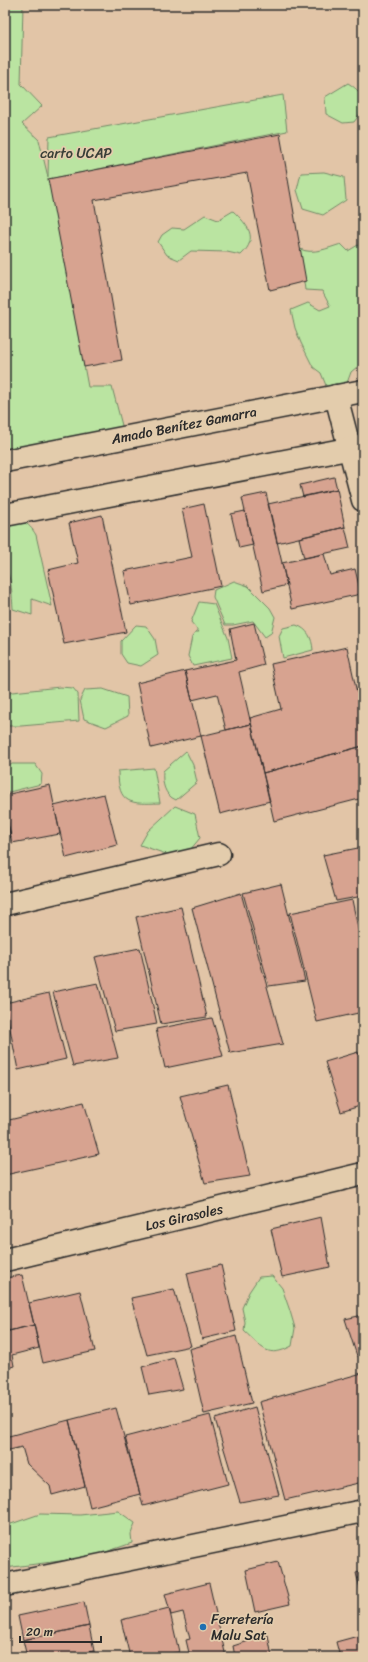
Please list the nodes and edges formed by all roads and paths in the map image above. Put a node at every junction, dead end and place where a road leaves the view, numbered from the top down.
1 (363, 391) edge
2 (336, 396) junction
3 (357, 447) edge
4 (5, 460) edge
5 (363, 500) edge
6 (5, 515) edge
7 (219, 854) dead end
8 (5, 904) edge
9 (363, 1174) edge
10 (5, 1260) edge
11 (363, 1511) edge
12 (5, 1585) edge

1 - 2 street, Amado Benítez Gamarra
2 - 3 street
2 - 4 street, Amado Benítez Gamarra
3 - 5 street
3 - 6 street
7 - 8 street
9 - 10 street, Los Girasoles
11 - 12 street

